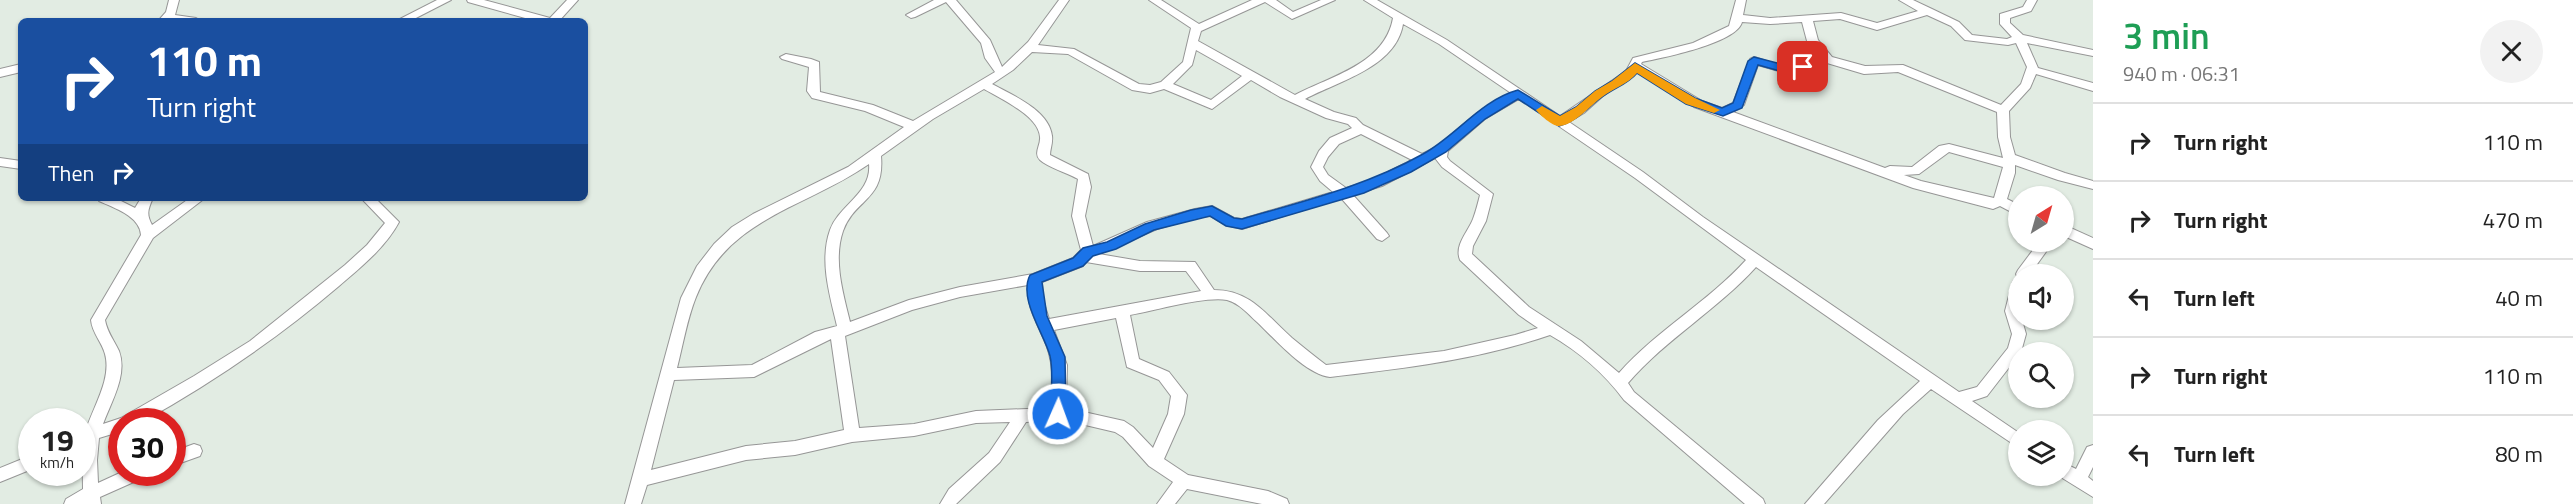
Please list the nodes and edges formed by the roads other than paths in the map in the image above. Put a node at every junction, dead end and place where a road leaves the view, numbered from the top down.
1 (174, 0) edge
2 (446, 0) edge
3 (472, 0) edge
4 (573, 0) edge
5 (943, 0) edge
6 (950, 0) edge
7 (1064, 0) edge
8 (1154, 0) edge
9 (1261, 0) edge
10 (1269, 0) edge
11 (1330, 0) edge
12 (1369, 0) edge
13 (1741, 0) edge
14 (1904, 0) edge
15 (2032, 0) edge
16 (1928, 11) junction
17 (911, 15) dead end
18 (166, 18) edge
19 (407, 18) edge
20 (537, 18) edge
21 (556, 18) edge
22 (1399, 18) junction
23 (1737, 18) junction
24 (1805, 18) junction
25 (1198, 28) junction
26 (2019, 38) junction
27 (1192, 44) junction
28 (1029, 48) junction
29 (2093, 53) edge
30 (786, 57) dead end
31 (1828, 59) junction
32 (1635, 66) junction
33 (18, 69) edge
34 (2033, 70) junction
35 (1001, 73) junction
36 (0, 74) edge
37 (1249, 76) junction
38 (982, 83) junction
39 (1165, 85) junction
40 (2093, 87) edge
41 (1518, 94) junction
42 (1296, 99) junction
43 (2003, 110) junction
44 (1723, 112) junction
45 (1559, 122) junction
46 (913, 126) junction
47 (1359, 128) junction
48 (1442, 149) junction
49 (875, 155) junction
50 (1423, 160) junction
51 (2009, 161) junction
52 (0, 162) edge
53 (18, 165) edge
54 (1879, 170) junction
55 (2093, 185) edge
56 (1345, 194) junction
57 (109, 201) edge
58 (146, 201) edge
59 (195, 201) edge
60 (371, 201) edge
61 (2000, 201) junction
62 (2008, 205) edge
63 (141, 219) junction
64 (148, 234) junction
65 (2074, 235) edge
66 (1382, 236) dead end
67 (2093, 244) edge
68 (1086, 254) junction
69 (1755, 259) junction
70 (1035, 279) junction
71 (1209, 295) junction
72 (1122, 310) junction
73 (1044, 326) junction
74 (1551, 329) junction
75 (2018, 330) edge
76 (841, 331) junction
77 (668, 374) junction
78 (1930, 381) junction
79 (1620, 382) junction
80 (1956, 399) junction
81 (151, 408) edge
82 (1058, 414) junction
83 (1021, 416) junction
84 (96, 419) edge
85 (2008, 434) edge
86 (852, 435) junction
87 (194, 451) dead end
88 (2093, 452) edge
89 (186, 454) edge
90 (1155, 461) junction
91 (18, 468) edge
92 (2074, 472) edge
93 (0, 475) edge
94 (2074, 477) edge
95 (641, 480) junction
96 (1184, 481) junction
97 (114, 486) edge
98 (2093, 490) edge
99 (92, 498) edge
100 (72, 504) edge
101 (633, 504) edge
102 (948, 504) edge
103 (1165, 504) edge
104 (1281, 504) edge
105 (1757, 504) edge
106 (1813, 504) edge

1 - 18 street
2 - 19 street
3 - 20 street
4 - 21 street
5 - 17 street
6 - 35 street
7 - 28 street
8 - 25 street
9 - 25 street
10 - 11 street
12 - 22 street
13 - 23 street
14 - 16 street
15 - 26 street
16 - 24 street
16 - 26 street
22 - 41 street
22 - 42 street
23 - 24 street
23 - 32 street
24 - 31 street
25 - 27 street
26 - 29 street
26 - 34 street
27 - 37 street
27 - 39 street
28 - 35 street
28 - 39 street
30 - 46 street
31 - 43 street
31 - 44 street
32 - 44 street
32 - 45 street
33 - 36 street
34 - 40 street
34 - 43 street
35 - 38 street
37 - 39 street
37 - 42 street
38 - 46 street
38 - 68 street
41 - 45 street
41 - 48 street
42 - 47 street
43 - 51 street
44 - 54 street
45 - 69 street
46 - 49 street
47 - 50 street
47 - 56 street
48 - 50 street
48 - 74 street
49 - 76 street
49 - 77 street
50 - 56 street
51 - 54 street
51 - 55 street
51 - 61 street
52 - 53 street
54 - 61 street
56 - 66 street
56 - 68 street
57 - 63 street
58 - 63 street
59 - 64 street
60 - 81 street
61 - 62 street
63 - 64 street
64 - 84 street
65 - 67 street
68 - 70 street
68 - 71 street
69 - 78 street
69 - 79 street
70 - 73 street
70 - 76 street
71 - 72 street
71 - 74 street
72 - 73 street
72 - 90 street
73 - 82 street
74 - 79 street
75 - 80 street
76 - 77 street
76 - 86 street
77 - 95 street
78 - 80 street
78 - 106 street
79 - 105 street
80 - 85 street
82 - 83 street
82 - 90 street
83 - 86 street
83 - 102 street
86 - 95 street
87 - 89 street
88 - 92 street
90 - 96 street
91 - 93 street
94 - 98 street
95 - 101 street
96 - 103 street
96 - 104 street
97 - 99 street
99 - 100 street

